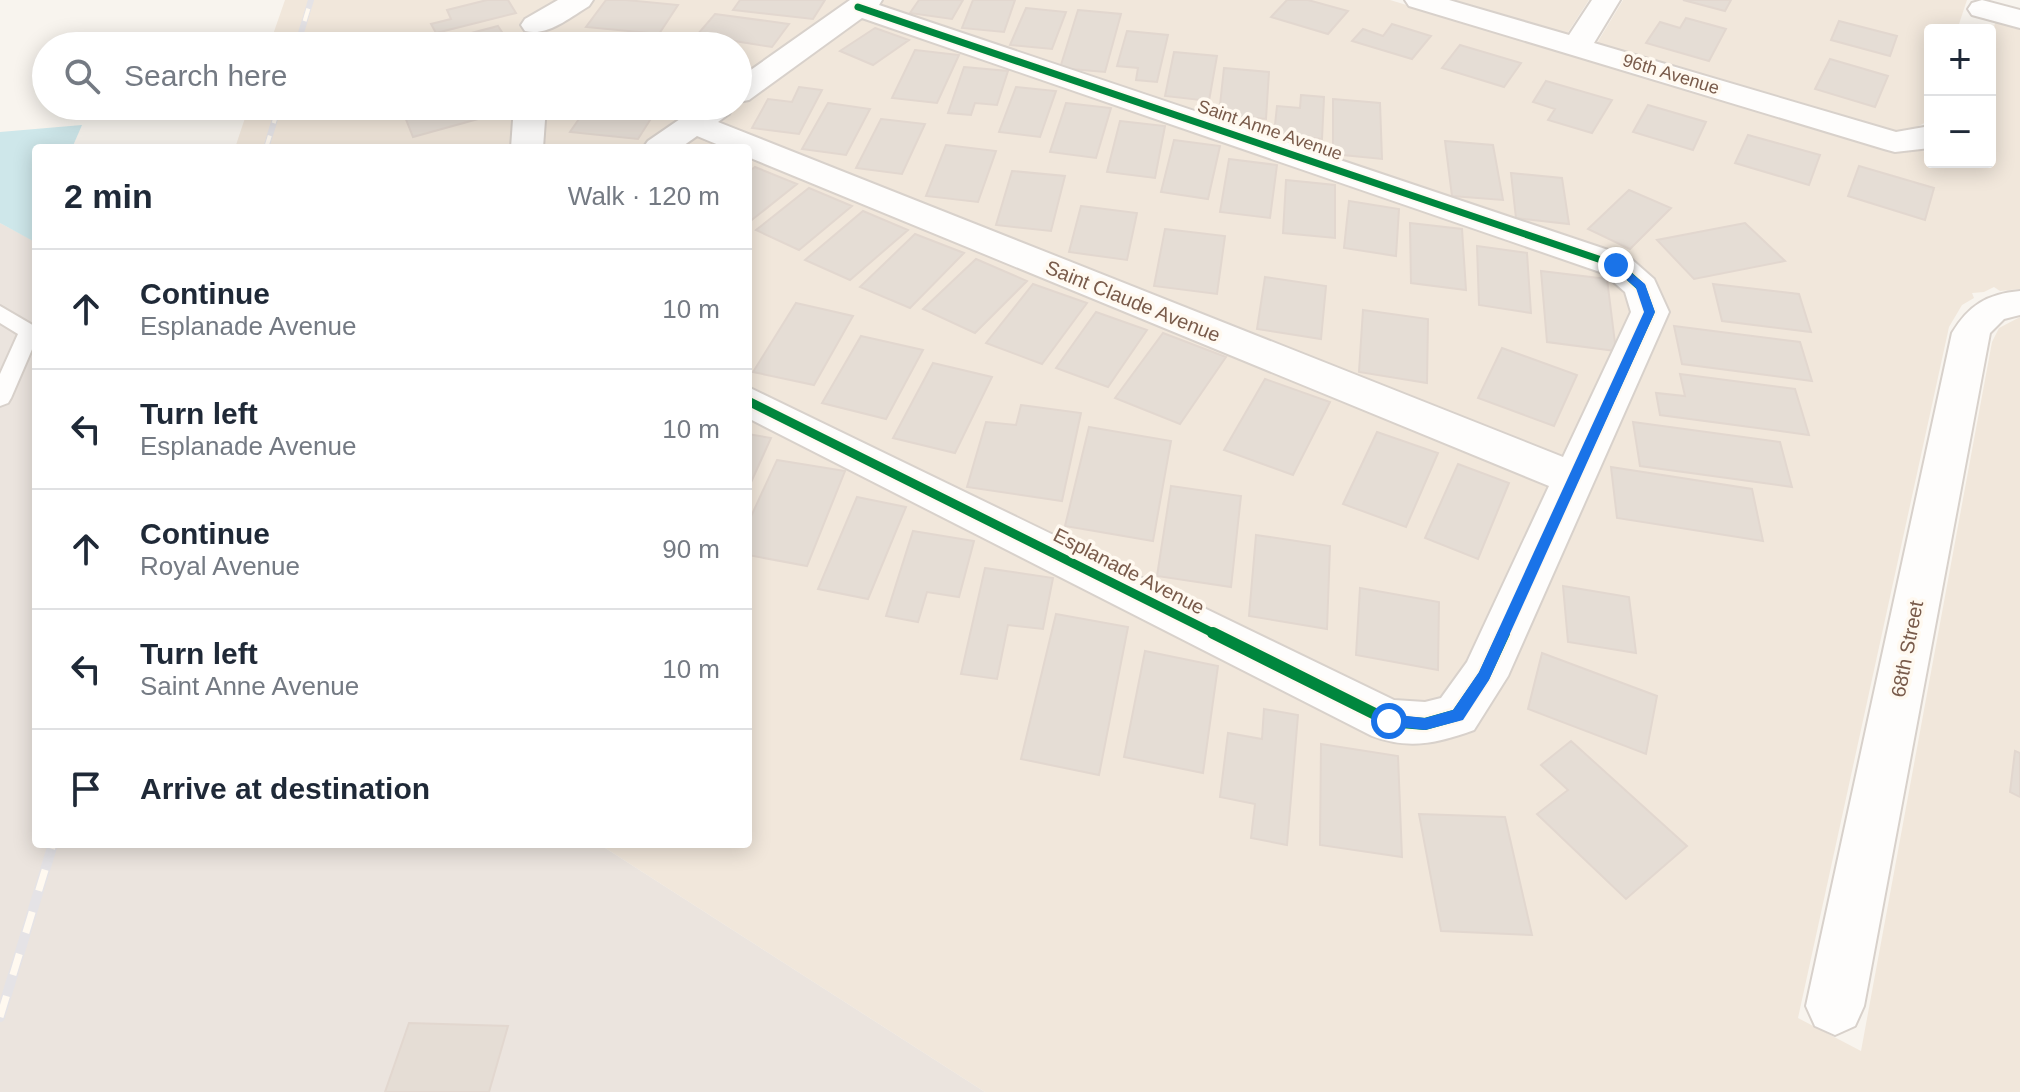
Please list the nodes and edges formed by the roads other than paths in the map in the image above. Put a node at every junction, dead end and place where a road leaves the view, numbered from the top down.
1 (579, 0) edge
2 (1419, 0) edge
3 (1606, 0) edge
4 (863, 3) edge
5 (1980, 13) edge
6 (2020, 19) edge
7 (535, 24) edge
8 (1577, 46) junction
9 (752, 83) edge
10 (529, 120) edge
11 (700, 120) edge
12 (719, 120) edge
13 (1924, 138) edge
14 (527, 144) edge
15 (665, 144) edge
16 (2010, 304) edge
17 (1650, 312) joint
18 (0, 313) edge
19 (0, 398) edge
20 (752, 403) edge
21 (1572, 478) junction
22 (1835, 1006) dead end

1 - 7 street
2 - 8 street, 96th Avenue
3 - 8 street
4 - 9 street
4 - 17 street, Saint Anne Avenue
5 - 6 street
8 - 13 street, 96th Avenue
10 - 14 street
11 - 15 street
12 - 21 street, Saint Claude Avenue
16 - 22 street, 68th Street
17 - 21 street, Esplanade Avenue
18 - 19 lane
20 - 21 street, Esplanade Avenue

